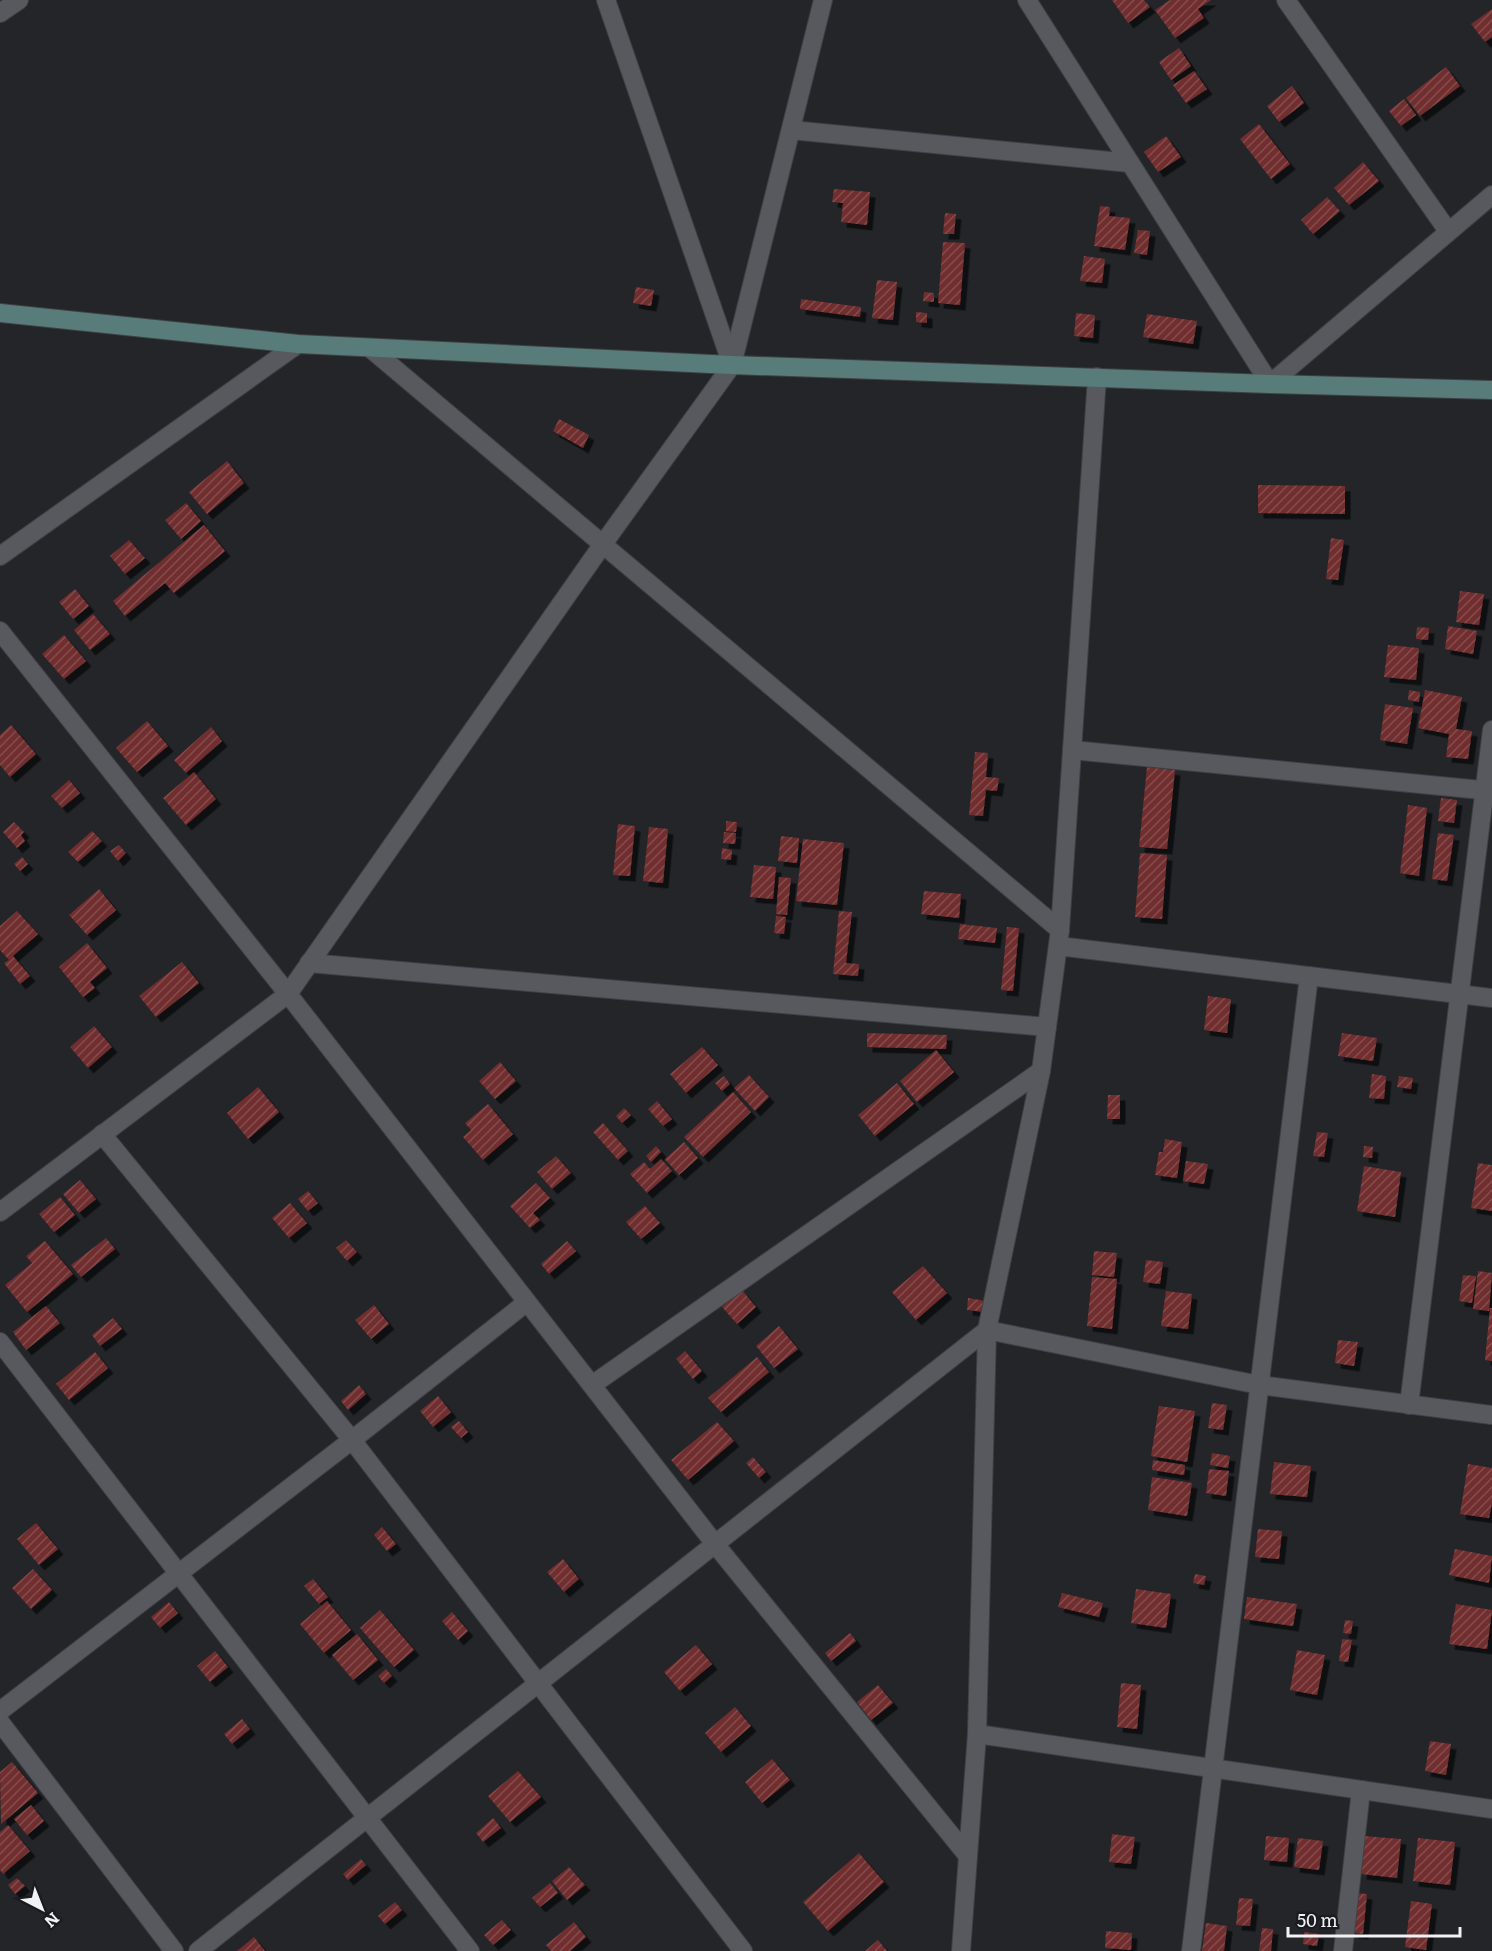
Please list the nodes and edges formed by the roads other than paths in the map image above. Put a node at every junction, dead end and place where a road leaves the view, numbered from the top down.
1 (19, 0) edge
2 (606, 0) edge
3 (823, 0) edge
4 (1286, 0) edge
5 (1030, 1) edge
6 (0, 13) edge
7 (791, 130) junction
8 (1130, 163) junction
9 (1492, 195) edge
10 (1448, 231) junction
11 (0, 312) edge
12 (298, 344) junction
13 (370, 348) junction
14 (732, 365) junction
15 (1097, 377) junction
16 (1270, 384) junction
17 (1492, 390) edge
18 (603, 544) junction
19 (0, 556) edge
20 (0, 631) edge
21 (1492, 730) edge
22 (1072, 750) junction
23 (1488, 790) edge
24 (1059, 938) junction
25 (309, 963) junction
26 (1309, 976) junction
27 (288, 994) junction
28 (1459, 994) junction
29 (1492, 998) edge
30 (1047, 1027) junction
31 (1041, 1071) junction
32 (102, 1134) junction
33 (0, 1212) edge
34 (527, 1302) junction
35 (987, 1330) junction
36 (0, 1342) edge
37 (592, 1385) junction
38 (1259, 1385) junction
39 (1409, 1405) junction
40 (1492, 1415) edge
41 (352, 1440) junction
42 (715, 1544) junction
43 (179, 1573) junction
44 (537, 1684) junction
45 (0, 1710) edge
46 (0, 1722) edge
47 (977, 1734) junction
48 (1213, 1768) junction
49 (1361, 1790) junction
50 (1492, 1809) edge
51 (367, 1818) junction
52 (968, 1856) junction
53 (201, 1950) edge
54 (174, 1951) edge
55 (471, 1951) edge
56 (743, 1951) edge
57 (961, 1951) edge
58 (1191, 1951) edge
59 (1343, 1951) edge

1 - 6 street
2 - 14 street
3 - 7 street
4 - 10 street
5 - 8 street
7 - 8 street
7 - 14 street
8 - 16 street
9 - 10 street
10 - 16 street
11 - 12 street
12 - 13 street
12 - 19 street
13 - 14 street
13 - 18 street
14 - 15 street
14 - 18 street
15 - 16 street
15 - 22 street
16 - 17 street
18 - 24 street
18 - 25 street
20 - 27 street
21 - 23 street
22 - 23 street
22 - 24 street
23 - 28 street
24 - 26 street
24 - 30 street
25 - 27 street
25 - 30 street
26 - 28 street
26 - 38 street
27 - 32 street
27 - 34 street
28 - 29 street
28 - 39 street
30 - 31 street
31 - 35 street
31 - 37 street
32 - 33 street
32 - 41 street
34 - 37 street
34 - 41 street
35 - 38 street
35 - 42 street
35 - 47 street
36 - 43 street
37 - 42 street
38 - 39 street
38 - 48 street
39 - 40 street
41 - 43 street
41 - 44 street
42 - 44 street
42 - 52 street
43 - 45 street
43 - 51 street
44 - 51 street
44 - 56 street
46 - 54 street
47 - 48 street
47 - 52 street
48 - 49 street
48 - 58 street
49 - 50 street
49 - 59 street
51 - 53 street
51 - 55 street
52 - 57 street

